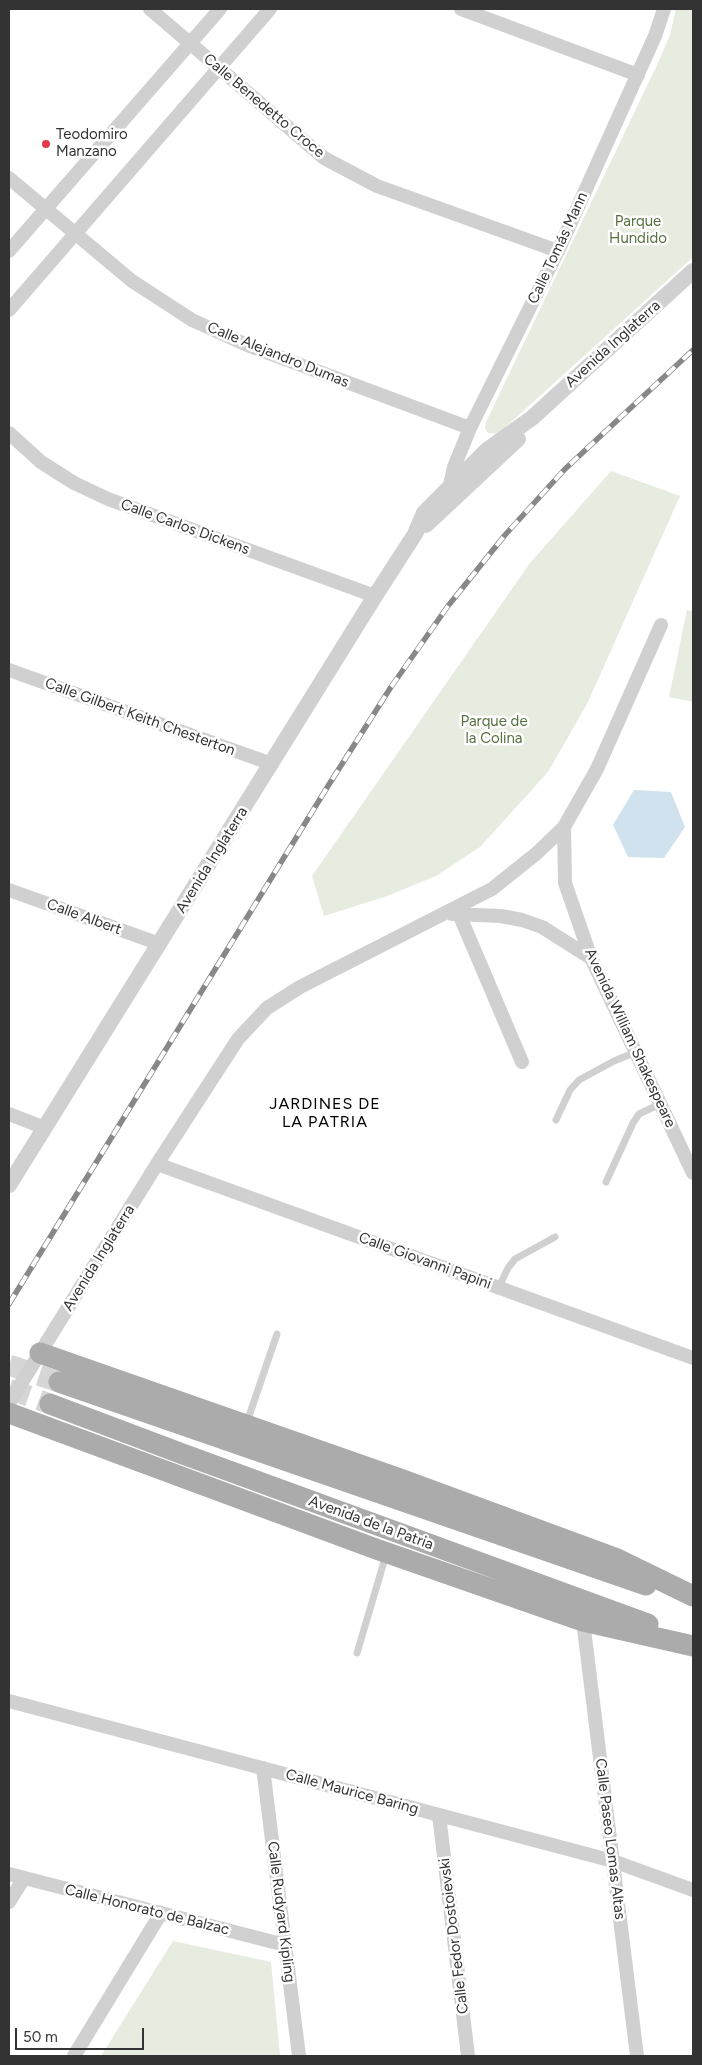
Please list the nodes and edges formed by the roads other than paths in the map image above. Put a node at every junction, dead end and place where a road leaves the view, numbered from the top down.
1 (150, 9) edge
2 (220, 9) edge
3 (270, 9) edge
4 (461, 9) edge
5 (664, 9) edge
6 (190, 44) junction
7 (218, 68) junction
8 (638, 75) junction
9 (9, 178) edge
10 (45, 209) junction
11 (75, 234) junction
12 (9, 250) edge
13 (558, 250) junction
14 (693, 270) edge
15 (9, 310) edge
16 (532, 418) junction
17 (470, 428) junction
18 (9, 433) edge
19 (450, 485) junction
20 (416, 534) junction
21 (375, 596) junction
22 (662, 625) dead end
23 (9, 670) edge
24 (272, 764) junction
25 (564, 826) junction
26 (9, 890) edge
27 (442, 914) junction
28 (459, 914) junction
29 (578, 915) junction
30 (558, 936) junction
31 (160, 944) junction
32 (591, 958) junction
33 (636, 1052) junction
34 (522, 1062) dead end
35 (660, 1104) junction
36 (9, 1114) edge
37 (556, 1120) dead end
38 (44, 1128) junction
39 (158, 1164) junction
40 (693, 1173) edge
41 (606, 1182) dead end
42 (9, 1185) edge
43 (555, 1237) dead end
44 (500, 1288) junction
45 (277, 1334) dead end
46 (40, 1353) junction
47 (693, 1358) edge
48 (59, 1382) tunnel mouth
49 (9, 1404) edge
50 (50, 1404) tunnel mouth
51 (9, 1413) edge
52 (246, 1425) junction
53 (387, 1553) junction
54 (693, 1596) edge
55 (693, 1602) edge
56 (583, 1621) junction
57 (693, 1641) edge
58 (693, 1646) edge
59 (356, 1652) dead end
60 (9, 1701) edge
61 (263, 1768) junction
62 (439, 1815) junction
63 (613, 1861) junction
64 (9, 1874) edge
65 (24, 1878) junction
66 (693, 1890) edge
67 (9, 1902) edge
68 (161, 1913) junction
69 (285, 1945) junction
70 (74, 2056) edge
71 (299, 2056) edge
72 (468, 2056) edge
73 (637, 2056) edge

1 - 6 street, Calle Benedetto Croce
2 - 6 street
3 - 7 street
4 - 8 street
5 - 8 street, Calle Tomás Mann
6 - 7 street, Calle Benedetto Croce
6 - 10 street
7 - 11 street
7 - 13 street, Calle Benedetto Croce
8 - 13 street, Calle Tomás Mann
9 - 10 street, Calle Alejandro Dumas
10 - 11 street, Calle Alejandro Dumas
10 - 12 street
11 - 15 street
11 - 17 street, Calle Alejandro Dumas
13 - 17 street, Calle Tomás Mann
14 - 16 street, Avenida Inglaterra
16 - 19 street, Avenida Inglaterra
16 - 20 street, Avenida Inglaterra
17 - 19 street, Calle Tomás Mann
18 - 21 street, Calle Carlos Dickens
19 - 20 street, Avenida Inglaterra
20 - 21 street, Avenida Inglaterra
21 - 24 street, Avenida Inglaterra
22 - 25 street
23 - 24 street, Calle Gilbert Keith Chesterton
24 - 31 street, Avenida Inglaterra
25 - 27 street, Avenida Inglaterra
25 - 29 street, Avenida William Shakespeare
26 - 31 street, Calle Albert
27 - 28 street, Avenida Inglaterra
27 - 39 street, Avenida Inglaterra
28 - 30 street, Avenida Inglaterra
28 - 34 street
29 - 30 street
29 - 32 street, Avenida William Shakespeare
30 - 32 street, Avenida Inglaterra
31 - 38 street, Avenida Inglaterra
32 - 33 street, Avenida William Shakespeare
33 - 35 street, Avenida William Shakespeare
33 - 37 lane
35 - 40 street, Avenida William Shakespeare
35 - 41 lane
36 - 38 street
38 - 42 street, Avenida Inglaterra
39 - 44 street, Calle Giovanni Papini
39 - 46 street, Avenida Inglaterra
43 - 44 lane
44 - 47 street, Calle Giovanni Papini
45 - 52 lane
46 - 49 street, Avenida Inglaterra
46 - 52 main road
48 - 55 main road, Avenida de la Patria
50 - 57 main road, Avenida de la Patria
51 - 53 main road
52 - 54 main road
53 - 56 main road
53 - 59 lane
56 - 58 main road
56 - 63 street, Calle Paseo Lomas Altas
60 - 61 street, Calle Maurice Baring
61 - 62 street, Calle Maurice Baring
61 - 69 street, Calle Rudyard Kipling
62 - 63 street, Calle Maurice Baring
62 - 72 street, Calle Fedor Dostoievski
63 - 66 street, Calle Maurice Baring
63 - 73 street, Calle Paseo Lomas Altas
64 - 65 street, Calle Honorato de Balzac
65 - 67 street
65 - 68 street, Calle Honorato de Balzac
68 - 69 street, Calle Honorato de Balzac
68 - 70 street
69 - 71 street, Calle Rudyard Kipling

